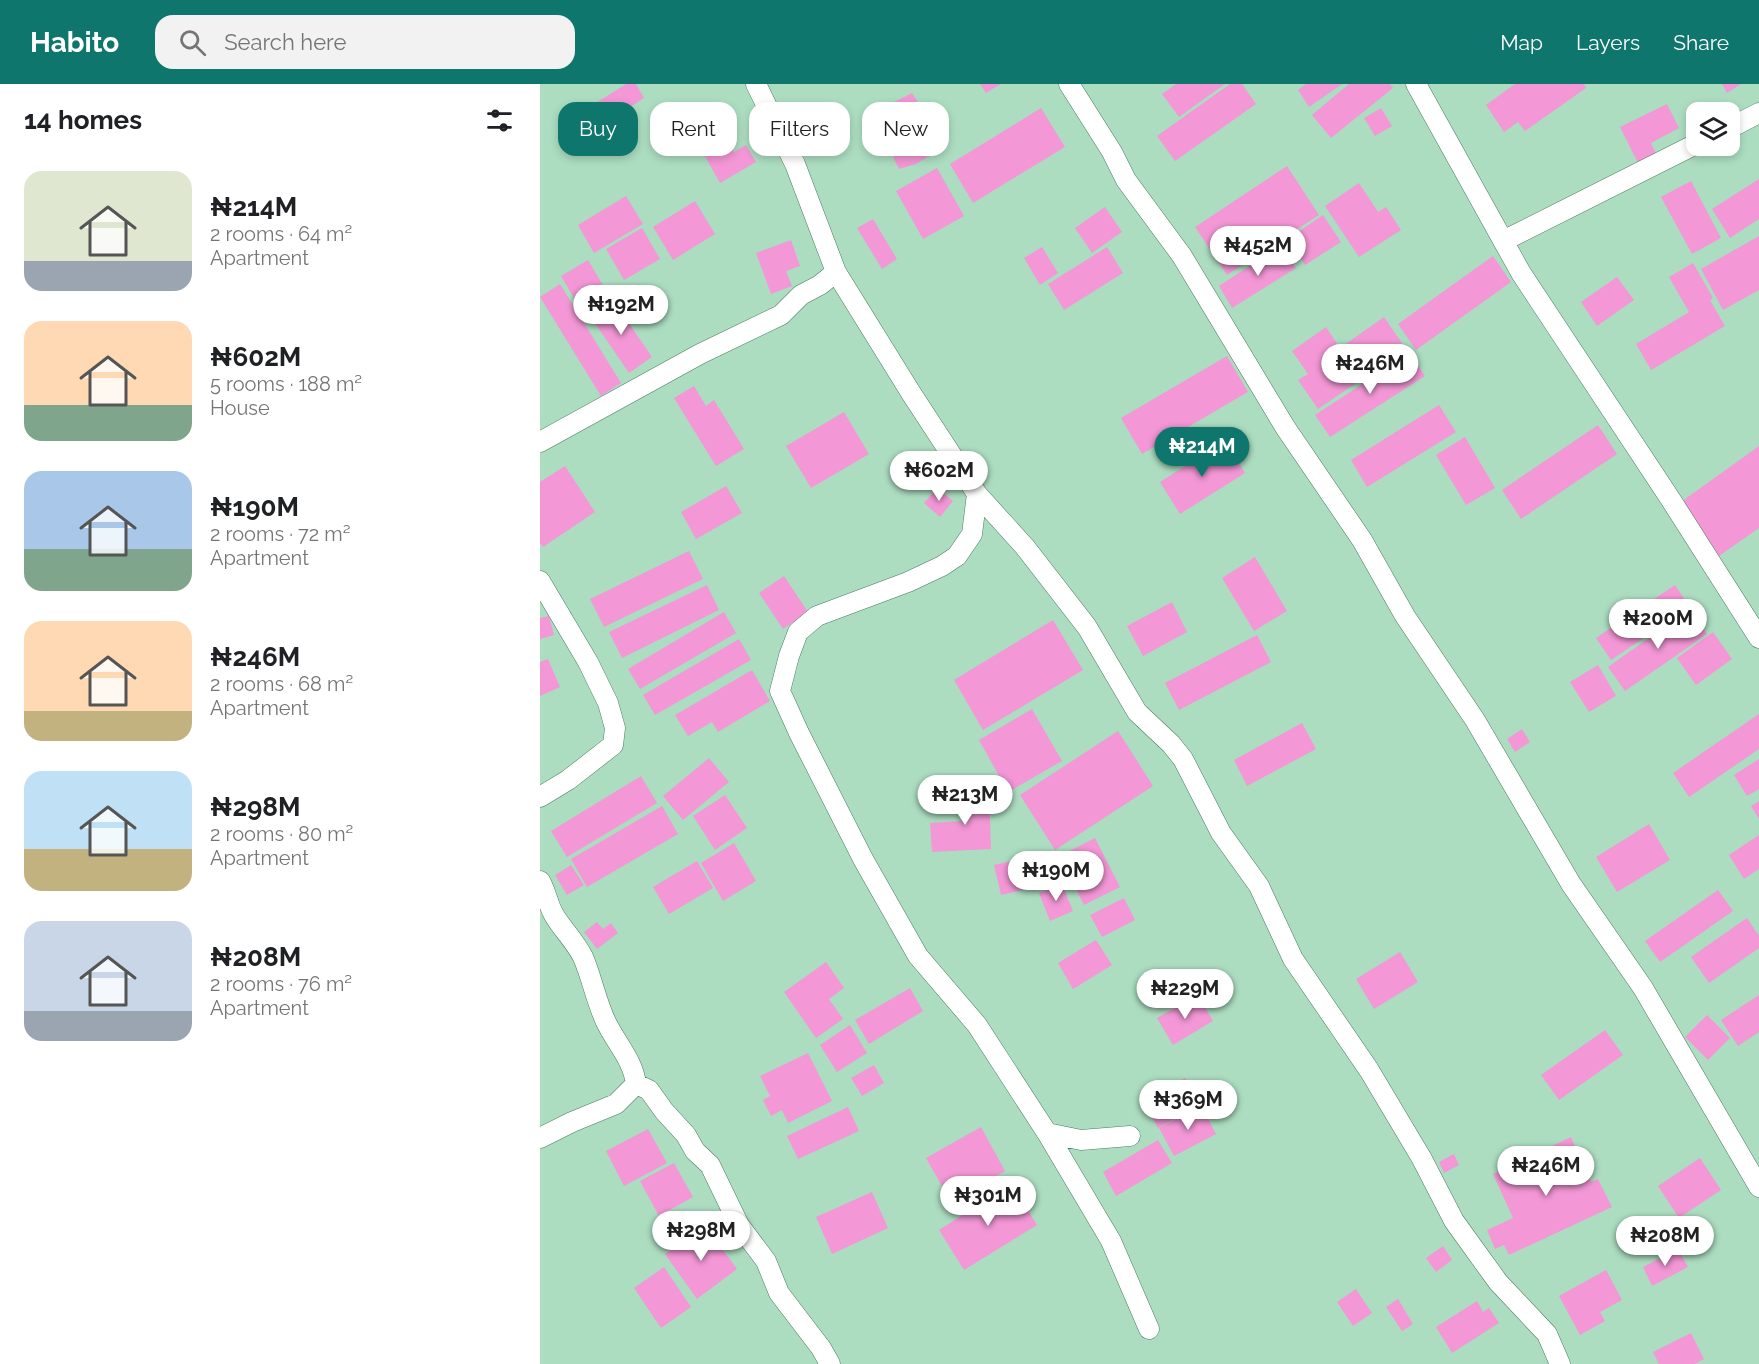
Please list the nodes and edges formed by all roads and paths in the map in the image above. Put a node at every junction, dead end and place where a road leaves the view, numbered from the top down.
1 (756, 84) edge
2 (1068, 84) edge
3 (1416, 84) edge
4 (1759, 113) edge
5 (1740, 123) edge
6 (1686, 149) edge
7 (1503, 241) junction
8 (836, 272) junction
9 (540, 442) edge
10 (977, 494) junction
11 (540, 581) edge
12 (1759, 638) edge
13 (540, 797) edge
14 (540, 881) edge
15 (636, 1084) junction
16 (1047, 1133) junction
17 (1130, 1136) dead end
18 (540, 1138) edge
19 (1759, 1187) edge
20 (1149, 1329) dead end
21 (830, 1364) edge
22 (1560, 1364) edge

1 - 8 street
2 - 19 street
3 - 7 street
4 - 5 street
6 - 7 street
7 - 12 street
8 - 9 street
8 - 10 street
10 - 16 street
10 - 22 street
11 - 13 street
14 - 15 street
15 - 18 street
15 - 21 street
16 - 17 street
16 - 20 street

